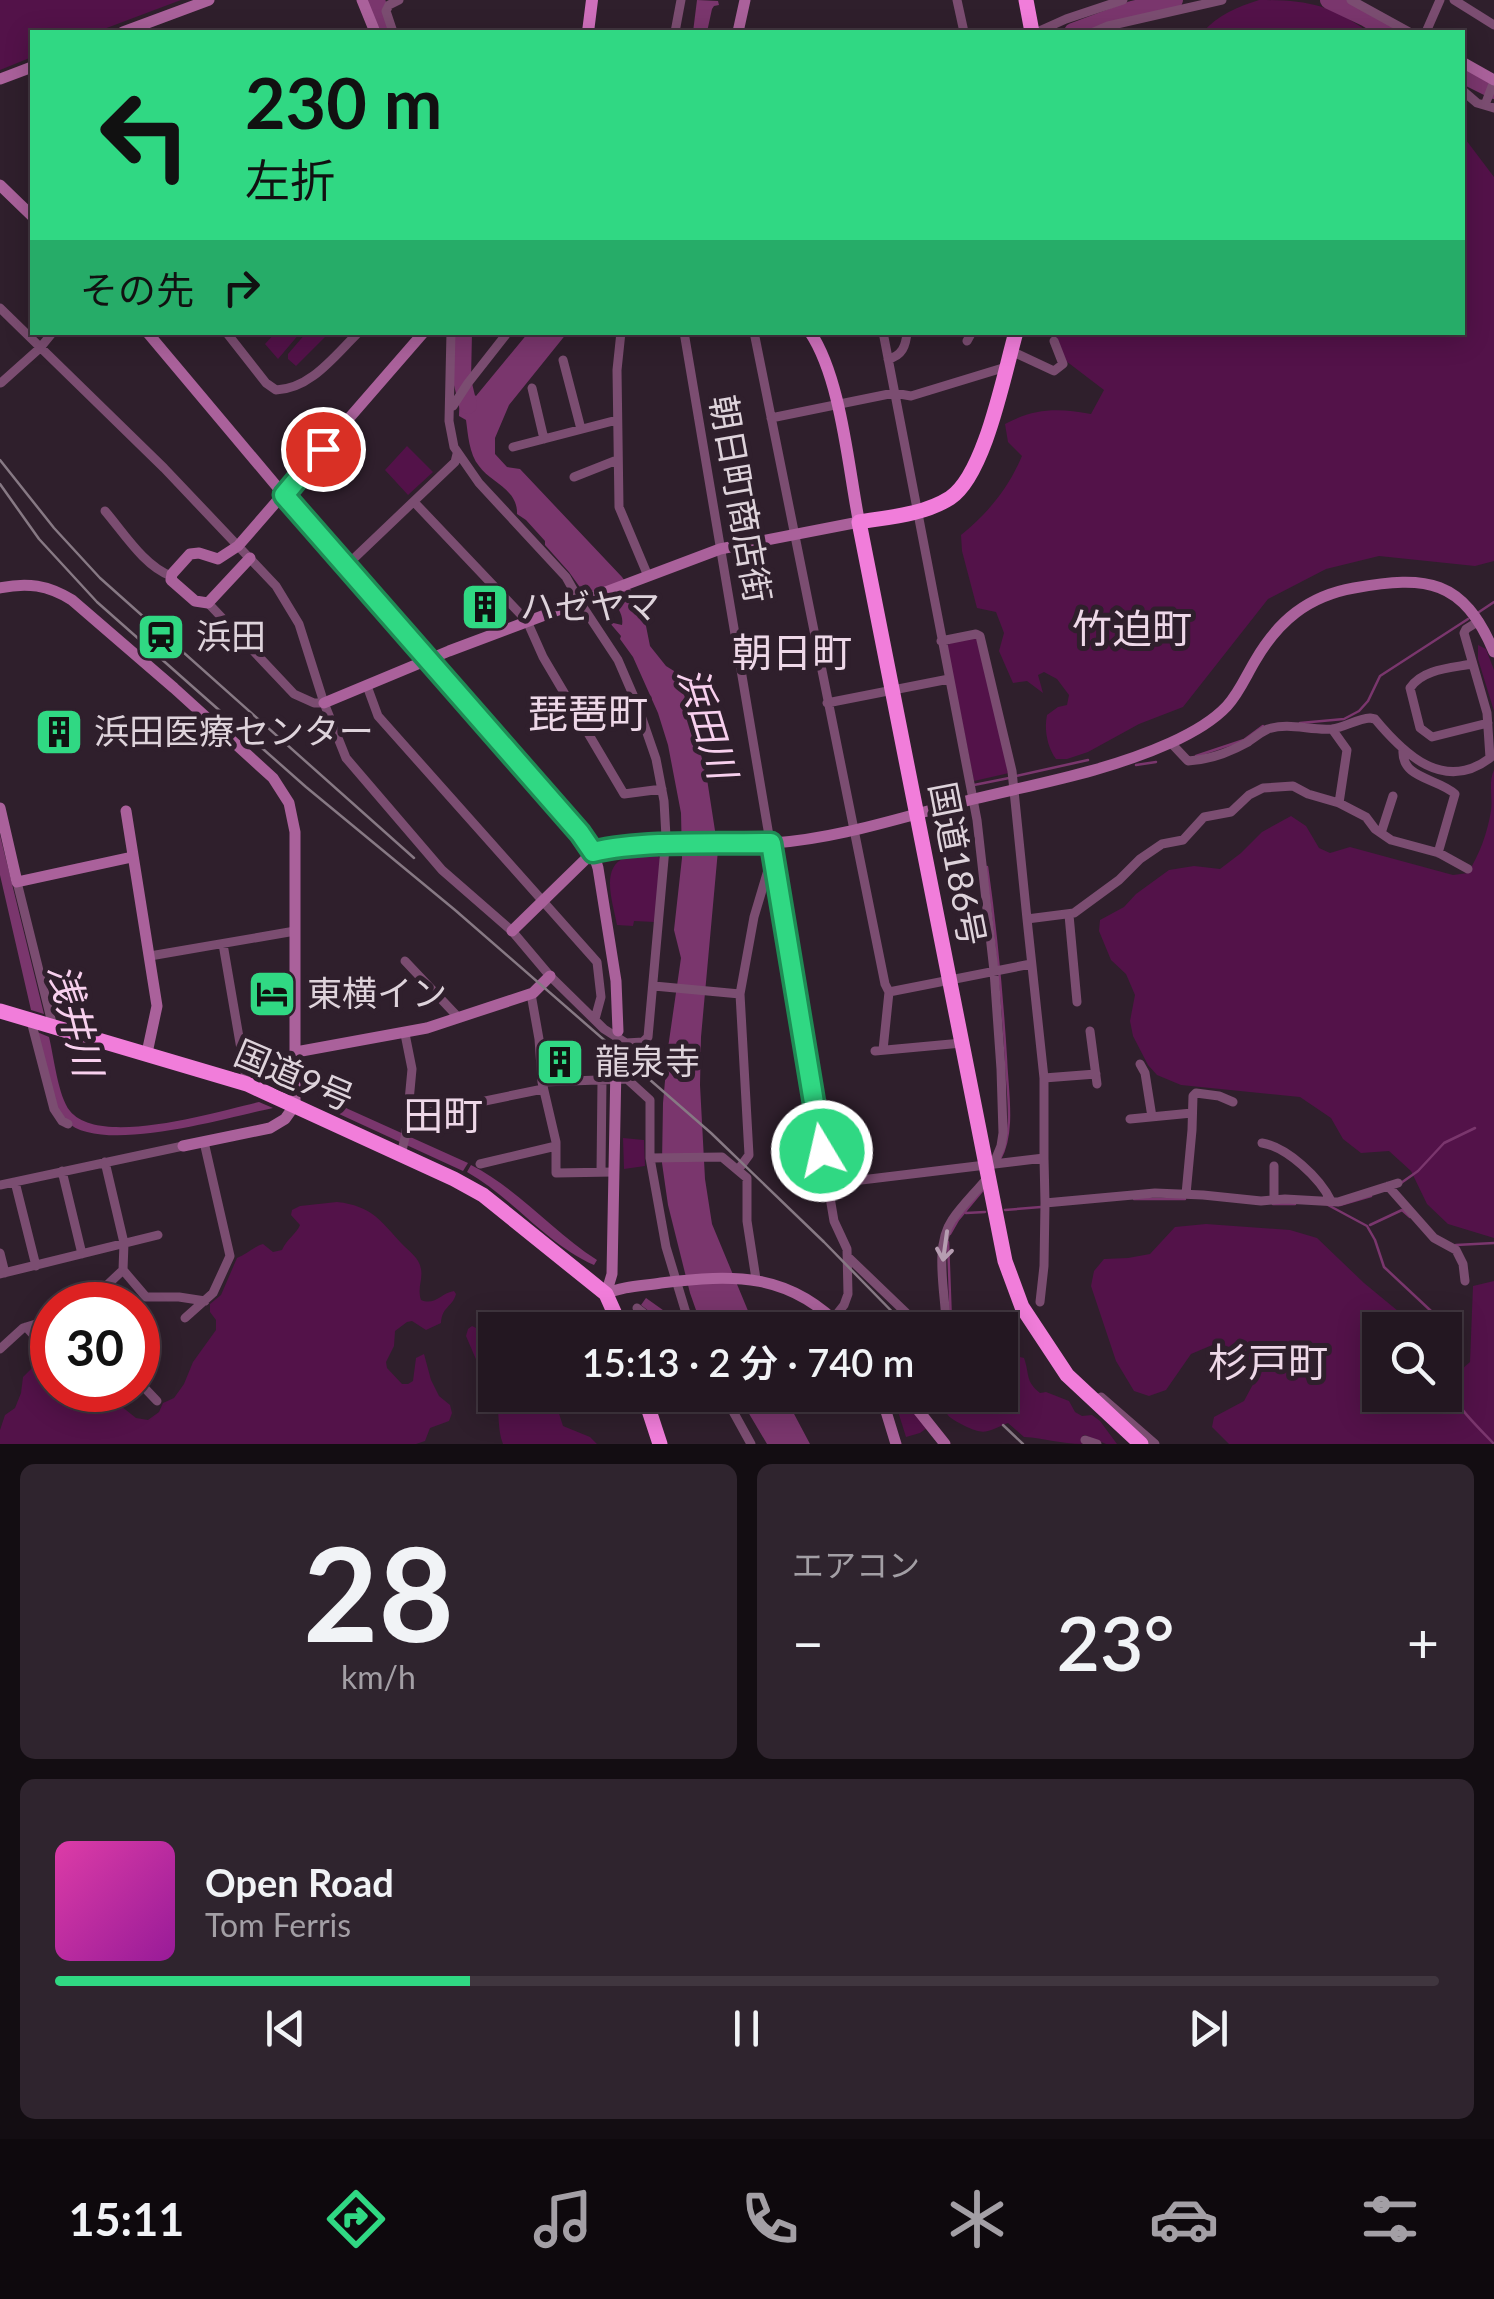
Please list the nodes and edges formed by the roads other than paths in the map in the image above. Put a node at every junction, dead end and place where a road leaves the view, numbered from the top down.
1 (209, 0) edge
2 (362, 0) edge
3 (399, 0) edge
4 (592, 0) edge
5 (681, 0) edge
6 (745, 0) edge
7 (956, 0) edge
8 (1026, 0) edge
9 (1123, 0) edge
10 (1222, 0) edge
11 (1350, 0) edge
12 (1440, 0) edge
13 (1454, 0) edge
14 (1068, 25) edge
15 (1494, 25) edge
16 (128, 30) edge
17 (374, 30) edge
18 (392, 30) edge
19 (588, 30) edge
20 (674, 30) edge
21 (738, 30) edge
22 (964, 30) edge
23 (1034, 30) edge
24 (1099, 30) edge
25 (1405, 30) edge
26 (1427, 30) edge
27 (1465, 64) edge
28 (30, 68) edge
29 (0, 79) edge
30 (1494, 81) edge
31 (1465, 93) edge
32 (1489, 105) edge
33 (0, 184) edge
34 (30, 214) edge
35 (0, 308) edge
36 (51, 335) edge
37 (150, 335) edge
38 (228, 335) edge
39 (355, 335) edge
40 (421, 335) edge
41 (451, 335) edge
42 (506, 335) edge
43 (621, 335) edge
44 (684, 335) edge
45 (755, 335) edge
46 (812, 335) edge
47 (884, 335) edge
48 (907, 335) edge
49 (1015, 335) edge
50 (1054, 341) dead end
51 (40, 348) junction
52 (1008, 359) junction
53 (564, 360) dead end
54 (888, 360) junction
55 (1, 383) edge
56 (532, 388) dead end
57 (894, 393) junction
58 (837, 404) junction
59 (450, 410) junction
60 (771, 418) junction
61 (617, 420) junction
62 (581, 430) junction
63 (544, 439) junction
64 (513, 447) dead end
65 (457, 454) junction
66 (617, 460) junction
67 (574, 477) dead end
68 (284, 495) junction
69 (414, 503) junction
70 (105, 512) dead end
71 (916, 512) junction
72 (859, 522) junction
73 (793, 533) junction
74 (238, 546) junction
75 (720, 548) junction
76 (250, 558) junction
77 (213, 559) junction
78 (347, 565) junction
79 (172, 576) junction
80 (648, 576) junction
81 (230, 580) junction
82 (0, 588) edge
83 (582, 600) junction
84 (208, 603) junction
85 (528, 621) junction
86 (1479, 621) junction
87 (942, 641) junction
88 (1494, 652) edge
89 (428, 661) junction
90 (1472, 664) junction
91 (949, 679) junction
92 (367, 686) junction
93 (893, 690) junction
94 (324, 703) junction
95 (827, 703) junction
96 (1488, 724) junction
97 (1332, 729) junction
98 (1171, 743) junction
99 (1404, 750) junction
100 (662, 789) junction
101 (1015, 790) junction
102 (1393, 796) dead end
103 (972, 799) junction
104 (1339, 803) junction
105 (0, 808) edge
106 (126, 811) dead end
107 (918, 814) junction
108 (853, 831) junction
109 (1381, 833) junction
110 (668, 845) junction
111 (772, 849) junction
112 (593, 852) junction
113 (1438, 852) junction
114 (132, 857) junction
115 (1468, 869) dead end
116 (18, 882) junction
117 (543, 901) junction
118 (1069, 914) junction
119 (1027, 919) junction
120 (295, 930) junction
121 (512, 932) junction
122 (223, 944) junction
123 (150, 956) junction
124 (405, 961) dead end
125 (1031, 964) junction
126 (994, 971) junction
127 (550, 976) junction
128 (949, 980) junction
129 (655, 986) junction
130 (889, 992) junction
131 (531, 994) junction
132 (740, 994) junction
133 (1077, 1002) dead end
134 (0, 1010) edge
135 (458, 1018) junction
136 (595, 1019) junction
137 (41, 1024) junction
138 (618, 1031) tunnel mouth
139 (1090, 1031) dead end
140 (405, 1034) junction
141 (962, 1043) junction
142 (296, 1052) junction
143 (147, 1053) junction
144 (616, 1064) tunnel mouth
145 (1140, 1064) dead end
146 (1044, 1078) junction
147 (604, 1080) junction
148 (246, 1084) junction
149 (543, 1086) junction
150 (1233, 1102) dead end
151 (295, 1105) junction
152 (1192, 1113) junction
153 (407, 1117) junction
154 (1152, 1117) junction
155 (1130, 1119) dead end
156 (68, 1124) dead end
157 (204, 1142) junction
158 (1262, 1143) dead end
159 (183, 1146) joint
160 (556, 1146) junction
161 (402, 1150) junction
162 (652, 1158) junction
163 (1044, 1158) junction
164 (105, 1162) junction
165 (480, 1164) dead end
166 (1274, 1166) dead end
167 (990, 1167) junction
168 (738, 1170) junction
169 (62, 1172) junction
170 (600, 1172) junction
171 (614, 1172) junction
172 (15, 1182) junction
173 (828, 1184) junction
174 (0, 1185) edge
175 (1186, 1194) junction
176 (1274, 1200) junction
177 (1330, 1201) junction
178 (1045, 1205) junction
179 (158, 1235) dead end
180 (124, 1243) junction
181 (0, 1254) edge
182 (82, 1254) junction
183 (848, 1257) junction
184 (36, 1266) junction
185 (124, 1270) junction
186 (2, 1274) edge
187 (756, 1280) junction
188 (678, 1281) junction
189 (1464, 1281) dead end
190 (111, 1282) edge
191 (606, 1294) junction
192 (205, 1301) junction
193 (1040, 1302) dead end
194 (637, 1308) dead end
195 (614, 1312) edge
196 (642, 1312) edge
197 (684, 1312) edge
198 (823, 1312) edge
199 (838, 1312) edge
200 (905, 1312) edge
201 (946, 1312) edge
202 (186, 1318) dead end
203 (30, 1326) edge
204 (26, 1327) junction
205 (30, 1331) edge
206 (0, 1349) edge
207 (1084, 1392) junction
208 (650, 1412) edge
209 (733, 1412) edge
210 (889, 1412) edge
211 (920, 1412) edge
212 (1085, 1440) dead end
213 (660, 1444) edge
214 (750, 1444) edge
215 (896, 1444) edge
216 (945, 1444) edge
217 (1097, 1444) edge
218 (1141, 1444) edge
219 (1156, 1444) edge

1 - 16 street
2 - 17 street
3 - 18 street
4 - 19 main road
5 - 20 street
6 - 21 street
7 - 22 street
8 - 23 highway
9 - 14 street
10 - 24 street
11 - 25 street
12 - 26 street
13 - 15 street
27 - 30 street
28 - 29 street
30 - 32 street
31 - 32 street
33 - 34 street
35 - 51 street
36 - 51 street
37 - 68 street
38 - 39 street
40 - 68 street
41 - 59 street
42 - 59 street
43 - 61 street
44 - 75 street, 朝日町商店街
45 - 60 street
46 - 58 main road
47 - 54 street
48 - 54 street
49 - 52 highway
50 - 52 street
51 - 55 street
51 - 74 street
52 - 57 street
52 - 71 highway
53 - 62 street
54 - 57 street
56 - 63 street
57 - 58 street
57 - 71 street
58 - 60 street
58 - 72 main road
59 - 65 street
60 - 73 street
61 - 62 street
61 - 66 street
62 - 63 street
63 - 64 street
65 - 69 street
65 - 83 street
66 - 67 street
66 - 80 street
68 - 74 street
68 - 78 street
69 - 78 street
69 - 85 street
70 - 79 street
71 - 72 highway
71 - 87 street
72 - 73 street
72 - 93 highway, 国道186号
73 - 75 street
73 - 95 street
74 - 76 street
74 - 77 street
75 - 80 street
75 - 111 street, 朝日町商店街
76 - 81 street
76 - 94 street
77 - 79 street
77 - 81 street
78 - 89 street
79 - 84 street
80 - 83 street
81 - 84 street
82 - 120 street
83 - 85 street
83 - 100 street
84 - 94 street
85 - 89 street
85 - 100 street
86 - 88 street
86 - 90 street
86 - 98 street
87 - 91 street
87 - 101 street
89 - 92 street
89 - 112 street
90 - 96 street
90 - 96 street
91 - 93 street
91 - 103 street
92 - 94 street
92 - 117 street
93 - 95 street
93 - 107 highway, 国道186号
94 - 121 street
95 - 108 street
96 - 99 street
97 - 98 street
97 - 99 street
97 - 104 street
98 - 101 street
99 - 113 street
100 - 110 street
101 - 103 street
101 - 119 street
102 - 109 street
103 - 107 street
103 - 126 street
104 - 109 street
104 - 118 street
105 - 116 street
106 - 114 street
107 - 108 street
107 - 128 highway, 国道186号
108 - 111 street
108 - 130 street
109 - 113 street
110 - 111 street
110 - 112 street
110 - 129 street
111 - 132 street
111 - 173 street, 朝日町商店街
112 - 117 street
112 - 138 street
113 - 115 street
114 - 116 street
114 - 123 street
116 - 137 street
117 - 121 street
117 - 136 street
118 - 119 street
118 - 133 street
119 - 125 street
120 - 122 street
120 - 142 street
121 - 127 street
122 - 123 street
122 - 148 street
123 - 143 street
124 - 135 street
125 - 126 street
125 - 146 street
126 - 128 street
126 - 167 street
127 - 131 street
127 - 136 street
128 - 130 street
128 - 141 highway, 国道186号
129 - 132 street
129 - 136 street
130 - 141 street
131 - 135 street
131 - 149 street
132 - 168 street
134 - 137 highway, 国道9号
135 - 140 street
137 - 143 highway, 国道9号
137 - 156 street
139 - 146 street
140 - 142 street
140 - 153 street
141 - 167 highway, 国道186号
142 - 151 street
143 - 148 highway, 国道9号
144 - 171 street
145 - 154 street
146 - 163 street
147 - 149 street
147 - 162 street
147 - 170 street
148 - 151 highway, 国道9号
149 - 153 street
149 - 160 street
150 - 152 street
151 - 157 street
151 - 161 highway, 国道9号
152 - 154 street
152 - 175 street
153 - 161 street
154 - 155 street
157 - 159 street
157 - 192 street
158 - 177 street
159 - 164 street
160 - 165 street
160 - 170 street
161 - 191 highway, 国道9号
162 - 168 street
162 - 188 street
163 - 167 street
163 - 178 street
164 - 169 street
164 - 180 street
166 - 176 street
167 - 173 street
167 -> 201 street
167 - 207 highway, 国道186号
168 - 187 street
169 - 172 street
169 - 182 street
170 - 171 street
171 - 191 street
172 - 174 street
172 - 184 street
173 - 183 street, 朝日町商店街
175 - 176 street
175 - 178 street
176 - 177 street
177 - 189 street
178 - 193 street
179 - 180 street
180 - 182 street
180 - 185 street
181 - 186 street
182 - 184 street
183 - 199 street, 朝日町商店街
183 - 200 street
184 - 186 street
185 - 190 street
185 - 192 street
187 - 188 street
187 - 198 street
188 - 191 street
188 - 197 street
191 - 195 highway, 国道9号
192 - 202 street
194 - 196 street
203 - 204 street
204 - 205 street
204 - 206 street
207 - 218 highway, 国道186号
207 - 219 street
208 - 213 highway
209 - 214 street
210 - 215 street
211 - 216 street
212 - 217 street

